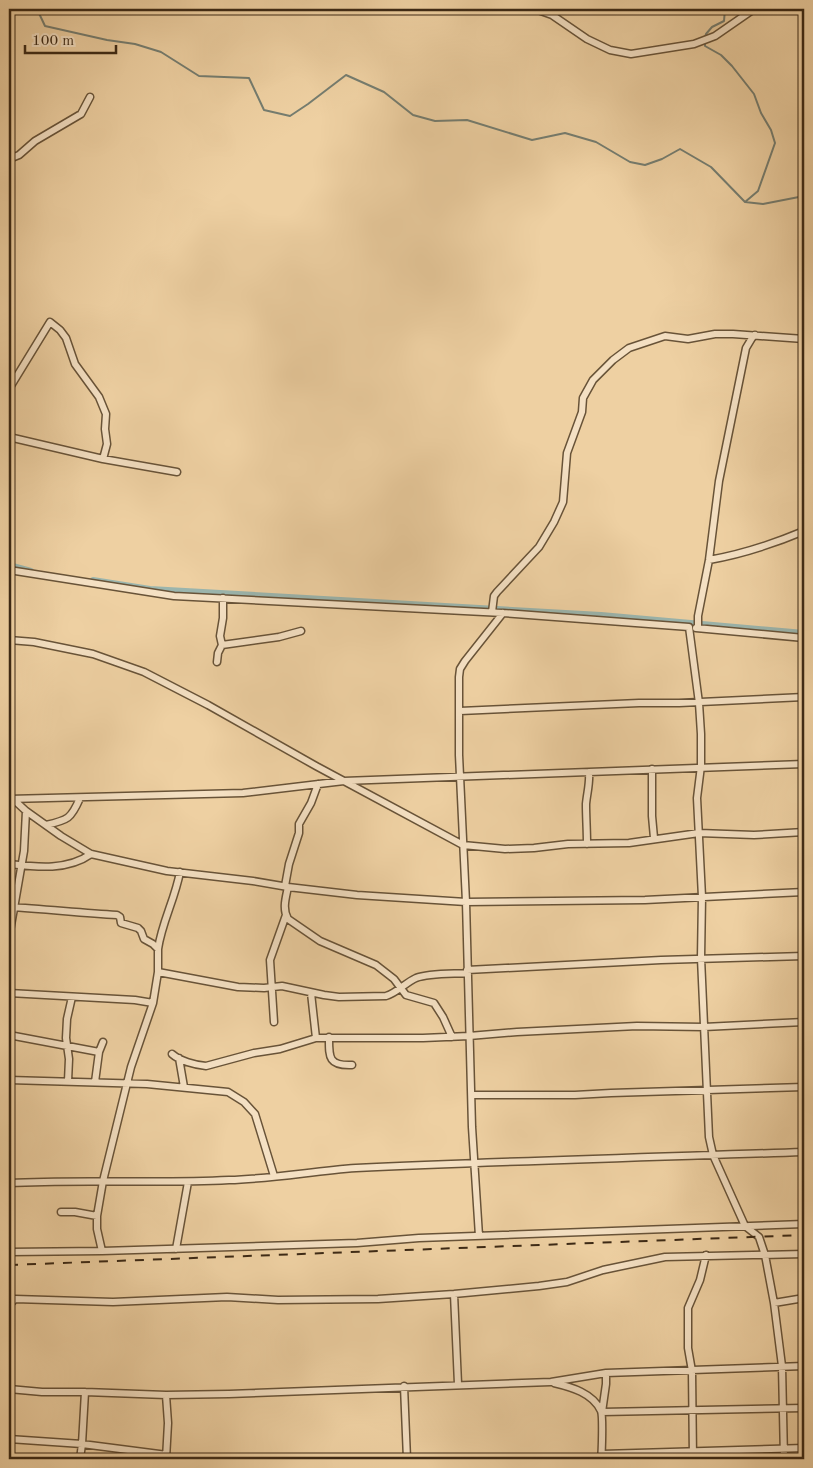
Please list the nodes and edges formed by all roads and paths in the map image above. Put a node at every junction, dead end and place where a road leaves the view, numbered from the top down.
1 (535, 9) edge
2 (754, 9) edge
3 (90, 97) dead end
4 (9, 159) edge
5 (756, 335) junction
6 (804, 339) edge
7 (9, 389) edge
8 (9, 437) edge
9 (103, 459) junction
10 (177, 472) dead end
11 (804, 531) edge
12 (709, 560) junction
13 (9, 570) edge
14 (223, 598) junction
15 (492, 612) junction
16 (503, 613) junction
17 (689, 627) junction
18 (698, 628) junction
19 (301, 631) dead end
20 (804, 638) edge
21 (9, 640) edge
22 (222, 645) junction
23 (217, 662) dead end
24 (804, 697) edge
25 (699, 702) junction
26 (460, 711) junction
27 (804, 764) edge
28 (701, 766) junction
29 (652, 769) junction
30 (589, 772) junction
31 (460, 777) junction
32 (344, 781) junction
33 (318, 784) junction
34 (80, 798) junction
35 (11, 799) edge
36 (26, 811) junction
37 (46, 825) junction
38 (804, 832) edge
39 (699, 833) junction
40 (654, 838) junction
41 (587, 844) junction
42 (463, 845) junction
43 (90, 854) junction
44 (9, 864) edge
45 (22, 866) junction
46 (180, 872) junction
47 (287, 887) junction
48 (804, 892) edge
49 (702, 898) junction
50 (466, 902) junction
51 (12, 907) edge
52 (286, 915) junction
53 (9, 937) edge
54 (158, 949) junction
55 (804, 956) edge
56 (701, 958) junction
57 (467, 971) junction
58 (158, 972) junction
59 (272, 987) junction
60 (400, 988) junction
61 (9, 993) edge
62 (311, 993) junction
63 (72, 996) junction
64 (153, 1003) junction
65 (274, 1022) dead end
66 (804, 1022) edge
67 (704, 1027) junction
68 (9, 1034) edge
69 (469, 1036) junction
70 (329, 1037) junction
71 (452, 1037) junction
72 (316, 1038) junction
73 (103, 1042) dead end
74 (66, 1046) junction
75 (100, 1052) junction
76 (172, 1054) dead end
77 (179, 1058) junction
78 (352, 1065) dead end
79 (9, 1080) edge
80 (68, 1081) junction
81 (96, 1082) junction
82 (128, 1083) junction
83 (184, 1087) junction
84 (804, 1087) edge
85 (707, 1091) junction
86 (472, 1095) junction
87 (804, 1152) edge
88 (713, 1155) junction
89 (474, 1162) junction
90 (274, 1176) junction
91 (103, 1182) junction
92 (188, 1182) junction
93 (9, 1183) edge
94 (61, 1212) dead end
95 (97, 1216) junction
96 (804, 1224) edge
97 (745, 1226) junction
98 (479, 1236) junction
99 (176, 1249) junction
100 (102, 1251) junction
101 (9, 1252) edge
102 (804, 1254) edge
103 (706, 1255) junction
104 (765, 1255) junction
105 (454, 1294) junction
106 (804, 1298) edge
107 (774, 1303) junction
108 (9, 1305) edge
109 (782, 1366) junction
110 (804, 1366) edge
111 (692, 1371) junction
112 (606, 1372) junction
113 (551, 1382) junction
114 (458, 1384) junction
115 (404, 1386) junction
116 (9, 1389) edge
117 (85, 1392) junction
118 (166, 1395) junction
119 (784, 1408) junction
120 (804, 1408) edge
121 (693, 1410) junction
122 (602, 1412) junction
123 (9, 1439) edge
124 (82, 1444) junction
125 (804, 1448) edge
126 (784, 1449) junction
127 (693, 1450) junction
128 (166, 1457) edge
129 (601, 1457) edge
130 (80, 1459) edge
131 (407, 1459) edge
132 (693, 1459) edge
133 (784, 1459) edge

1 - 2 street
3 - 4 street
5 - 6 street
5 - 12 street
5 - 15 street
7 - 9 street
8 - 9 street
9 - 10 street
11 - 12 street
12 - 18 street
13 - 14 street
14 - 15 street
14 - 22 street
15 - 16 street
16 - 17 street
16 - 26 street
17 - 18 street
17 - 25 street
18 - 20 street
19 - 22 street
21 - 32 street
22 - 23 street
24 - 25 street
25 - 26 street
25 - 28 street
26 - 31 street
27 - 28 street
28 - 29 street
28 - 39 street
29 - 30 street
29 - 40 street
30 - 31 street
30 - 41 street
31 - 32 street
31 - 42 street
32 - 33 street
32 - 42 street
33 - 34 street
33 - 47 street
34 - 35 street
34 - 37 street
35 - 36 street
36 - 37 street
36 - 45 street
37 - 43 street
38 - 39 street
39 - 40 street
39 - 49 street
40 - 41 street
41 - 42 street
42 - 50 street
43 - 45 street
43 - 46 street
44 - 45 street
45 - 51 street
46 - 47 street
46 - 54 street
47 - 50 street
47 - 52 street
48 - 49 street
49 - 50 street
49 - 56 street
50 - 57 street
51 - 53 street
51 - 54 street
52 - 59 street
52 - 60 street
54 - 58 street
55 - 56 street
56 - 57 street
56 - 67 street
57 - 60 street
57 - 69 street
58 - 59 street
58 - 64 street
59 - 62 street
59 - 65 street
60 - 62 street
60 - 71 street
61 - 63 street
62 - 72 street
63 - 64 street
63 - 74 street
64 - 82 street
66 - 67 street
67 - 69 street
67 - 85 street
68 - 74 street
69 - 71 street
69 - 86 street
70 - 71 street
70 - 72 street
70 - 78 street
72 - 77 street
73 - 75 street
74 - 75 street
74 - 80 street
75 - 81 street
76 - 77 street
77 - 83 street
79 - 80 street
80 - 81 street
81 - 82 street
82 - 83 street
82 - 91 street
83 - 90 street
84 - 85 street
85 - 86 street
85 - 88 street
86 - 89 street
87 - 88 street
88 - 89 street
88 - 97 street
89 - 90 street
89 - 98 street
90 - 92 street
91 - 92 street
91 - 93 street
91 - 95 street
92 - 99 street
94 - 95 street
95 - 100 street
96 - 97 street
97 - 98 street
97 - 104 street
98 - 99 street
99 - 100 street
100 - 101 street
102 - 104 street
103 - 104 street
103 - 105 street
103 - 111 street
104 - 107 street
105 - 108 street
105 - 114 street
106 - 107 street
107 - 109 street
109 - 110 street
109 - 111 street
109 - 119 street
111 - 112 street
111 - 121 street
112 - 113 street
112 - 122 street
113 - 114 street
113 - 122 street
114 - 115 street
115 - 118 street
115 - 131 street
116 - 117 street
117 - 118 street
117 - 124 street
118 - 128 street
119 - 120 street
119 - 121 street
119 - 126 street
121 - 122 street
121 - 127 street
122 - 129 street
123 - 124 street
124 - 128 street
124 - 130 street
125 - 126 street
126 - 127 street
126 - 133 street
127 - 129 street
127 - 132 street

